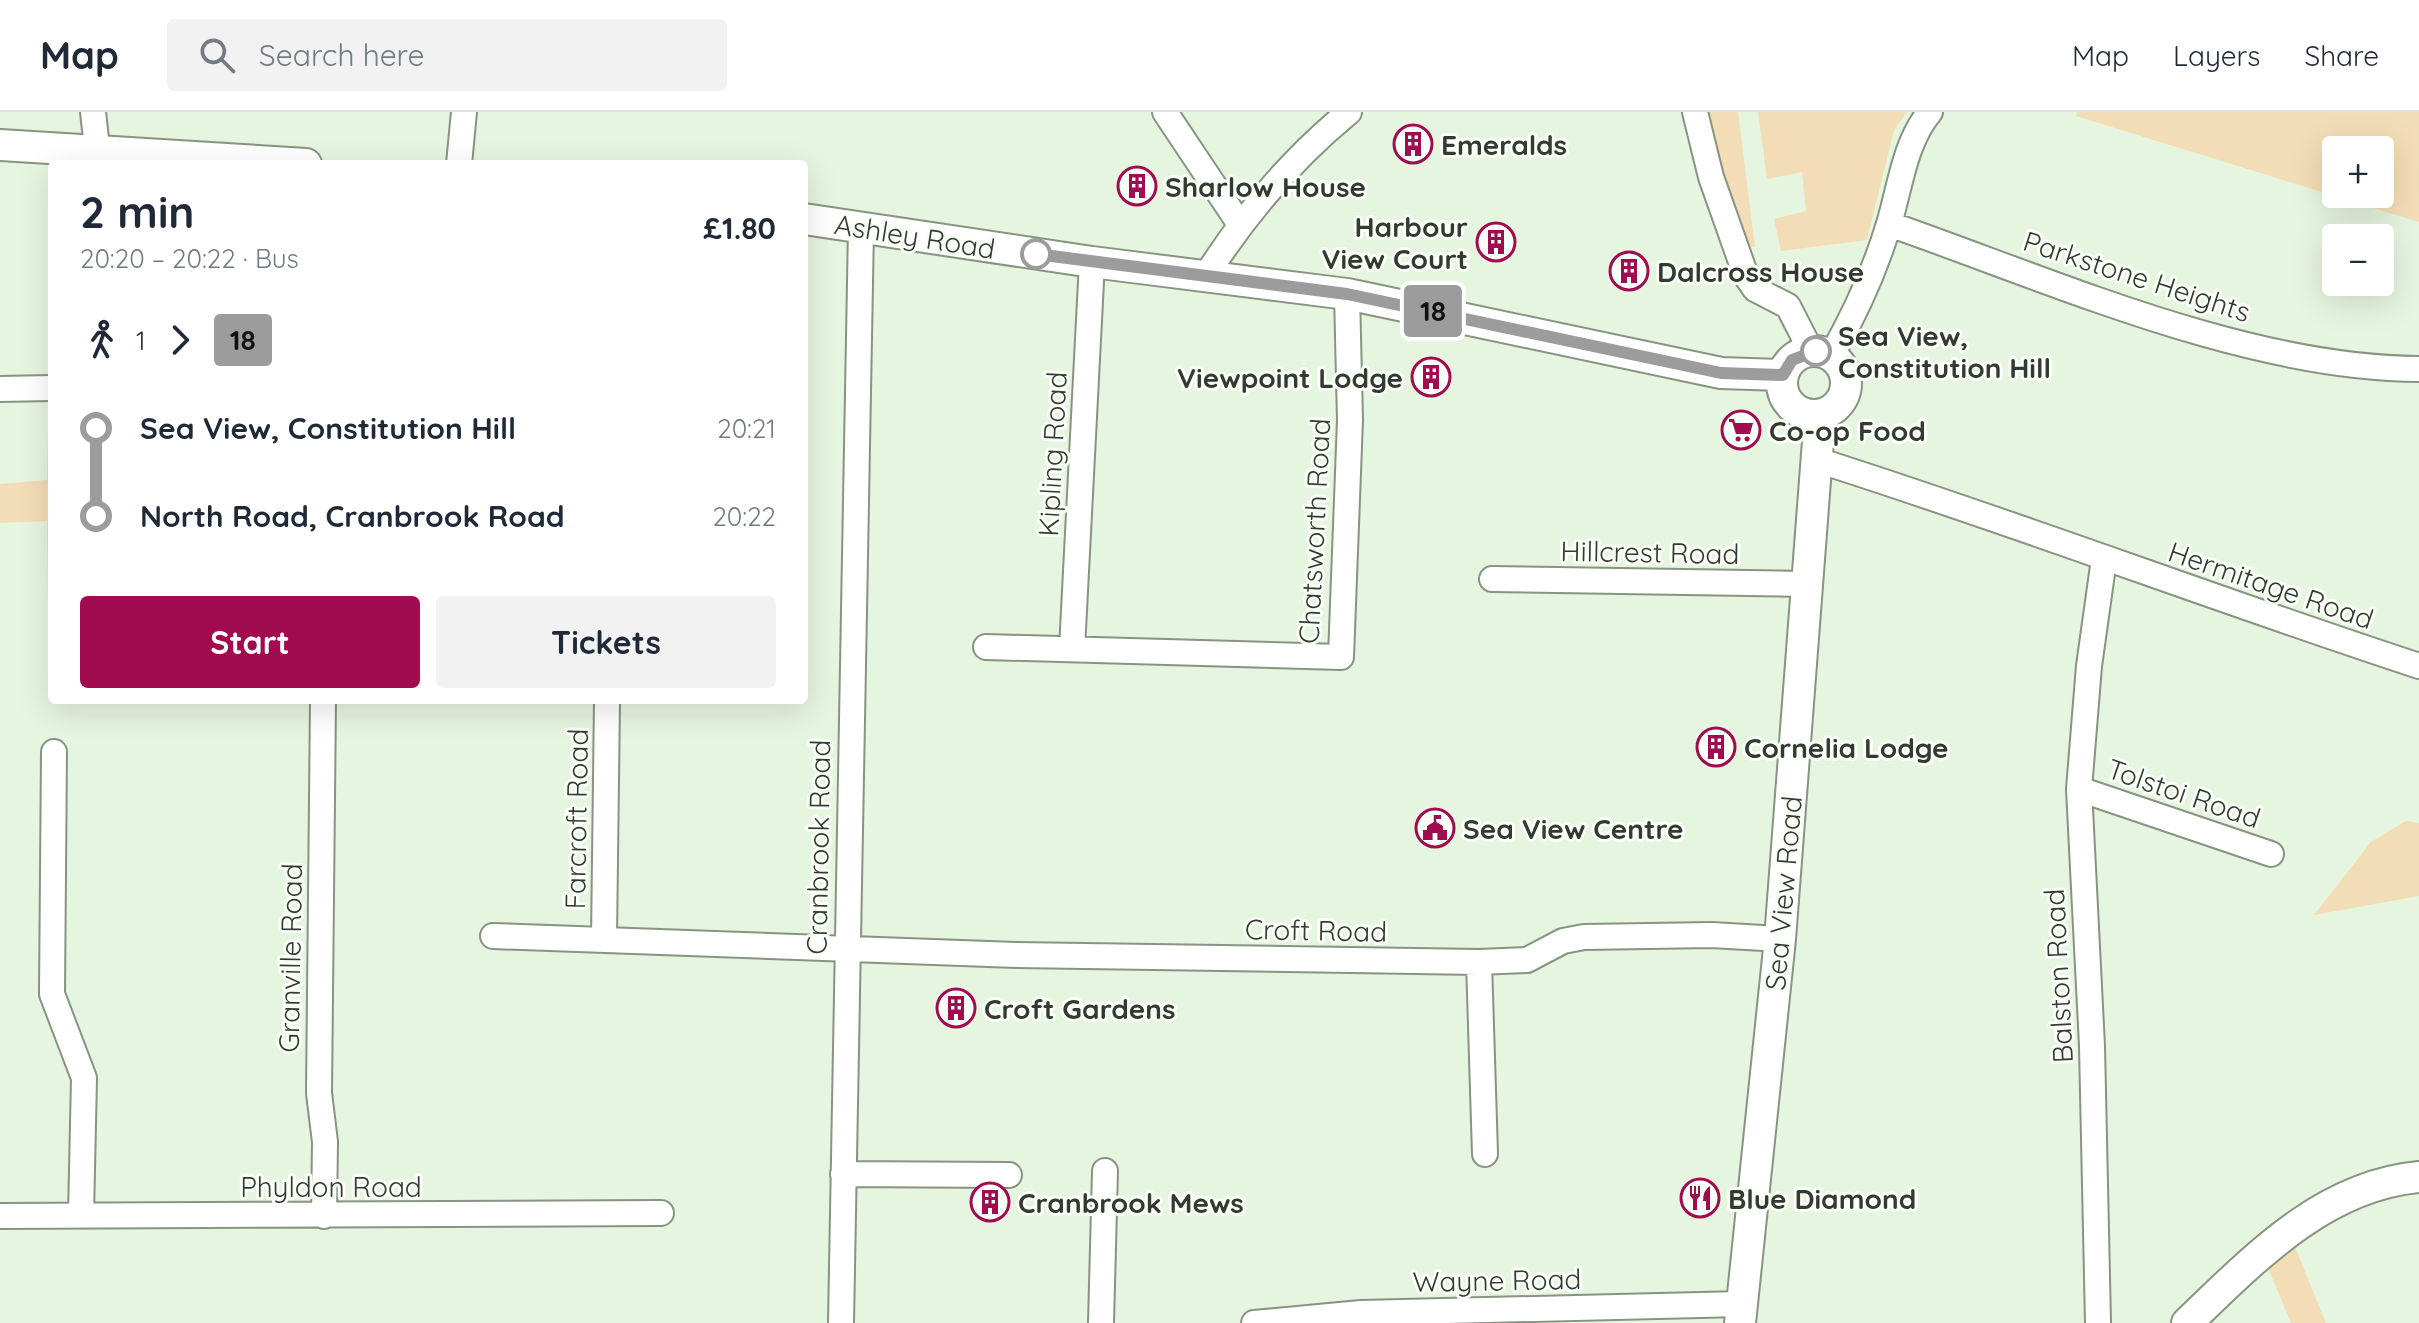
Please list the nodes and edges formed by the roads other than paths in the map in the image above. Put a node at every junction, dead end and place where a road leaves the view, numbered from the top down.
1 (93, 112) edge
2 (464, 112) edge
3 (1165, 112) edge
4 (1349, 112) edge
5 (1695, 112) edge
6 (1930, 112) edge
7 (0, 145) edge
8 (97, 148) junction
9 (254, 160) edge
10 (459, 160) edge
11 (808, 220) edge
12 (1239, 223) junction
13 (1889, 224) junction
14 (861, 228) junction
15 (1092, 262) junction
16 (1207, 274) junction
17 (1347, 294) junction
18 (1821, 354) junction
19 (2419, 369) edge
20 (1783, 375) junction
21 (48, 388) edge
22 (0, 389) edge
23 (1820, 415) junction
24 (1817, 460) junction
25 (2104, 559) junction
26 (1492, 579) dead end
27 (1807, 584) junction
28 (986, 647) dead end
29 (1072, 649) junction
30 (2419, 666) edge
31 (323, 704) edge
32 (607, 704) edge
33 (54, 752) dead end
34 (2079, 789) junction
35 (2271, 854) dead end
36 (493, 936) dead end
37 (604, 939) junction
38 (1780, 939) junction
39 (846, 948) junction
40 (1479, 962) junction
41 (1485, 1154) dead end
42 (1105, 1171) dead end
43 (843, 1174) junction
44 (1009, 1175) dead end
45 (2419, 1177) edge
46 (661, 1213) dead end
47 (81, 1215) junction
48 (0, 1216) edge
49 (324, 1216) junction
50 (1741, 1314) edge
51 (841, 1323) edge
52 (1101, 1323) edge
53 (1254, 1323) edge
54 (2098, 1323) edge
55 (2187, 1323) edge

1 - 8 street
2 - 10 street
3 - 12 street
4 - 12 street
5 - 18 street
6 - 13 street
7 - 8 main road
8 - 9 main road
11 - 14 main road, Ashley Road
12 - 16 street
13 - 18 street
13 - 19 street, Parkstone Heights
14 - 15 main road, Ashley Road
14 - 39 street, Cranbrook Road
15 - 16 main road, Ashley Road
15 - 29 street, Kipling Road
16 - 17 main road, Ashley Road
17 - 20 main road, Ashley Road
17 - 29 street, Chatsworth Road
18 - 20 main road
18 - 23 main road
20 - 23 main road
21 - 22 street
23 - 24 main road, Sea View Road
24 - 25 street, Hermitage Road
24 - 27 main road, Sea View Road
25 - 30 street, Hermitage Road
25 - 34 street, Balston Road
26 - 27 street, Hillcrest Road
27 - 38 main road, Sea View Road
28 - 29 street, Chatsworth Road
31 - 49 street, Granville Road
32 - 37 street, Farcroft Road
33 - 47 street
34 - 35 street, Tolstoi Road
34 - 54 street, Balston Road
36 - 37 street, Farcroft Road
37 - 39 street, Farcroft Road
38 - 40 street, Croft Road
38 - 50 main road, Sea View Road
39 - 40 street, Croft Road
39 - 43 street, Cranbrook Road
40 - 41 street
42 - 52 street
43 - 44 street
43 - 51 street, Cranbrook Road
45 - 55 main road
46 - 49 street, Phyldon Road
47 - 48 street, Phyldon Road
47 - 49 street, Phyldon Road
50 - 53 street, Wayne Road

